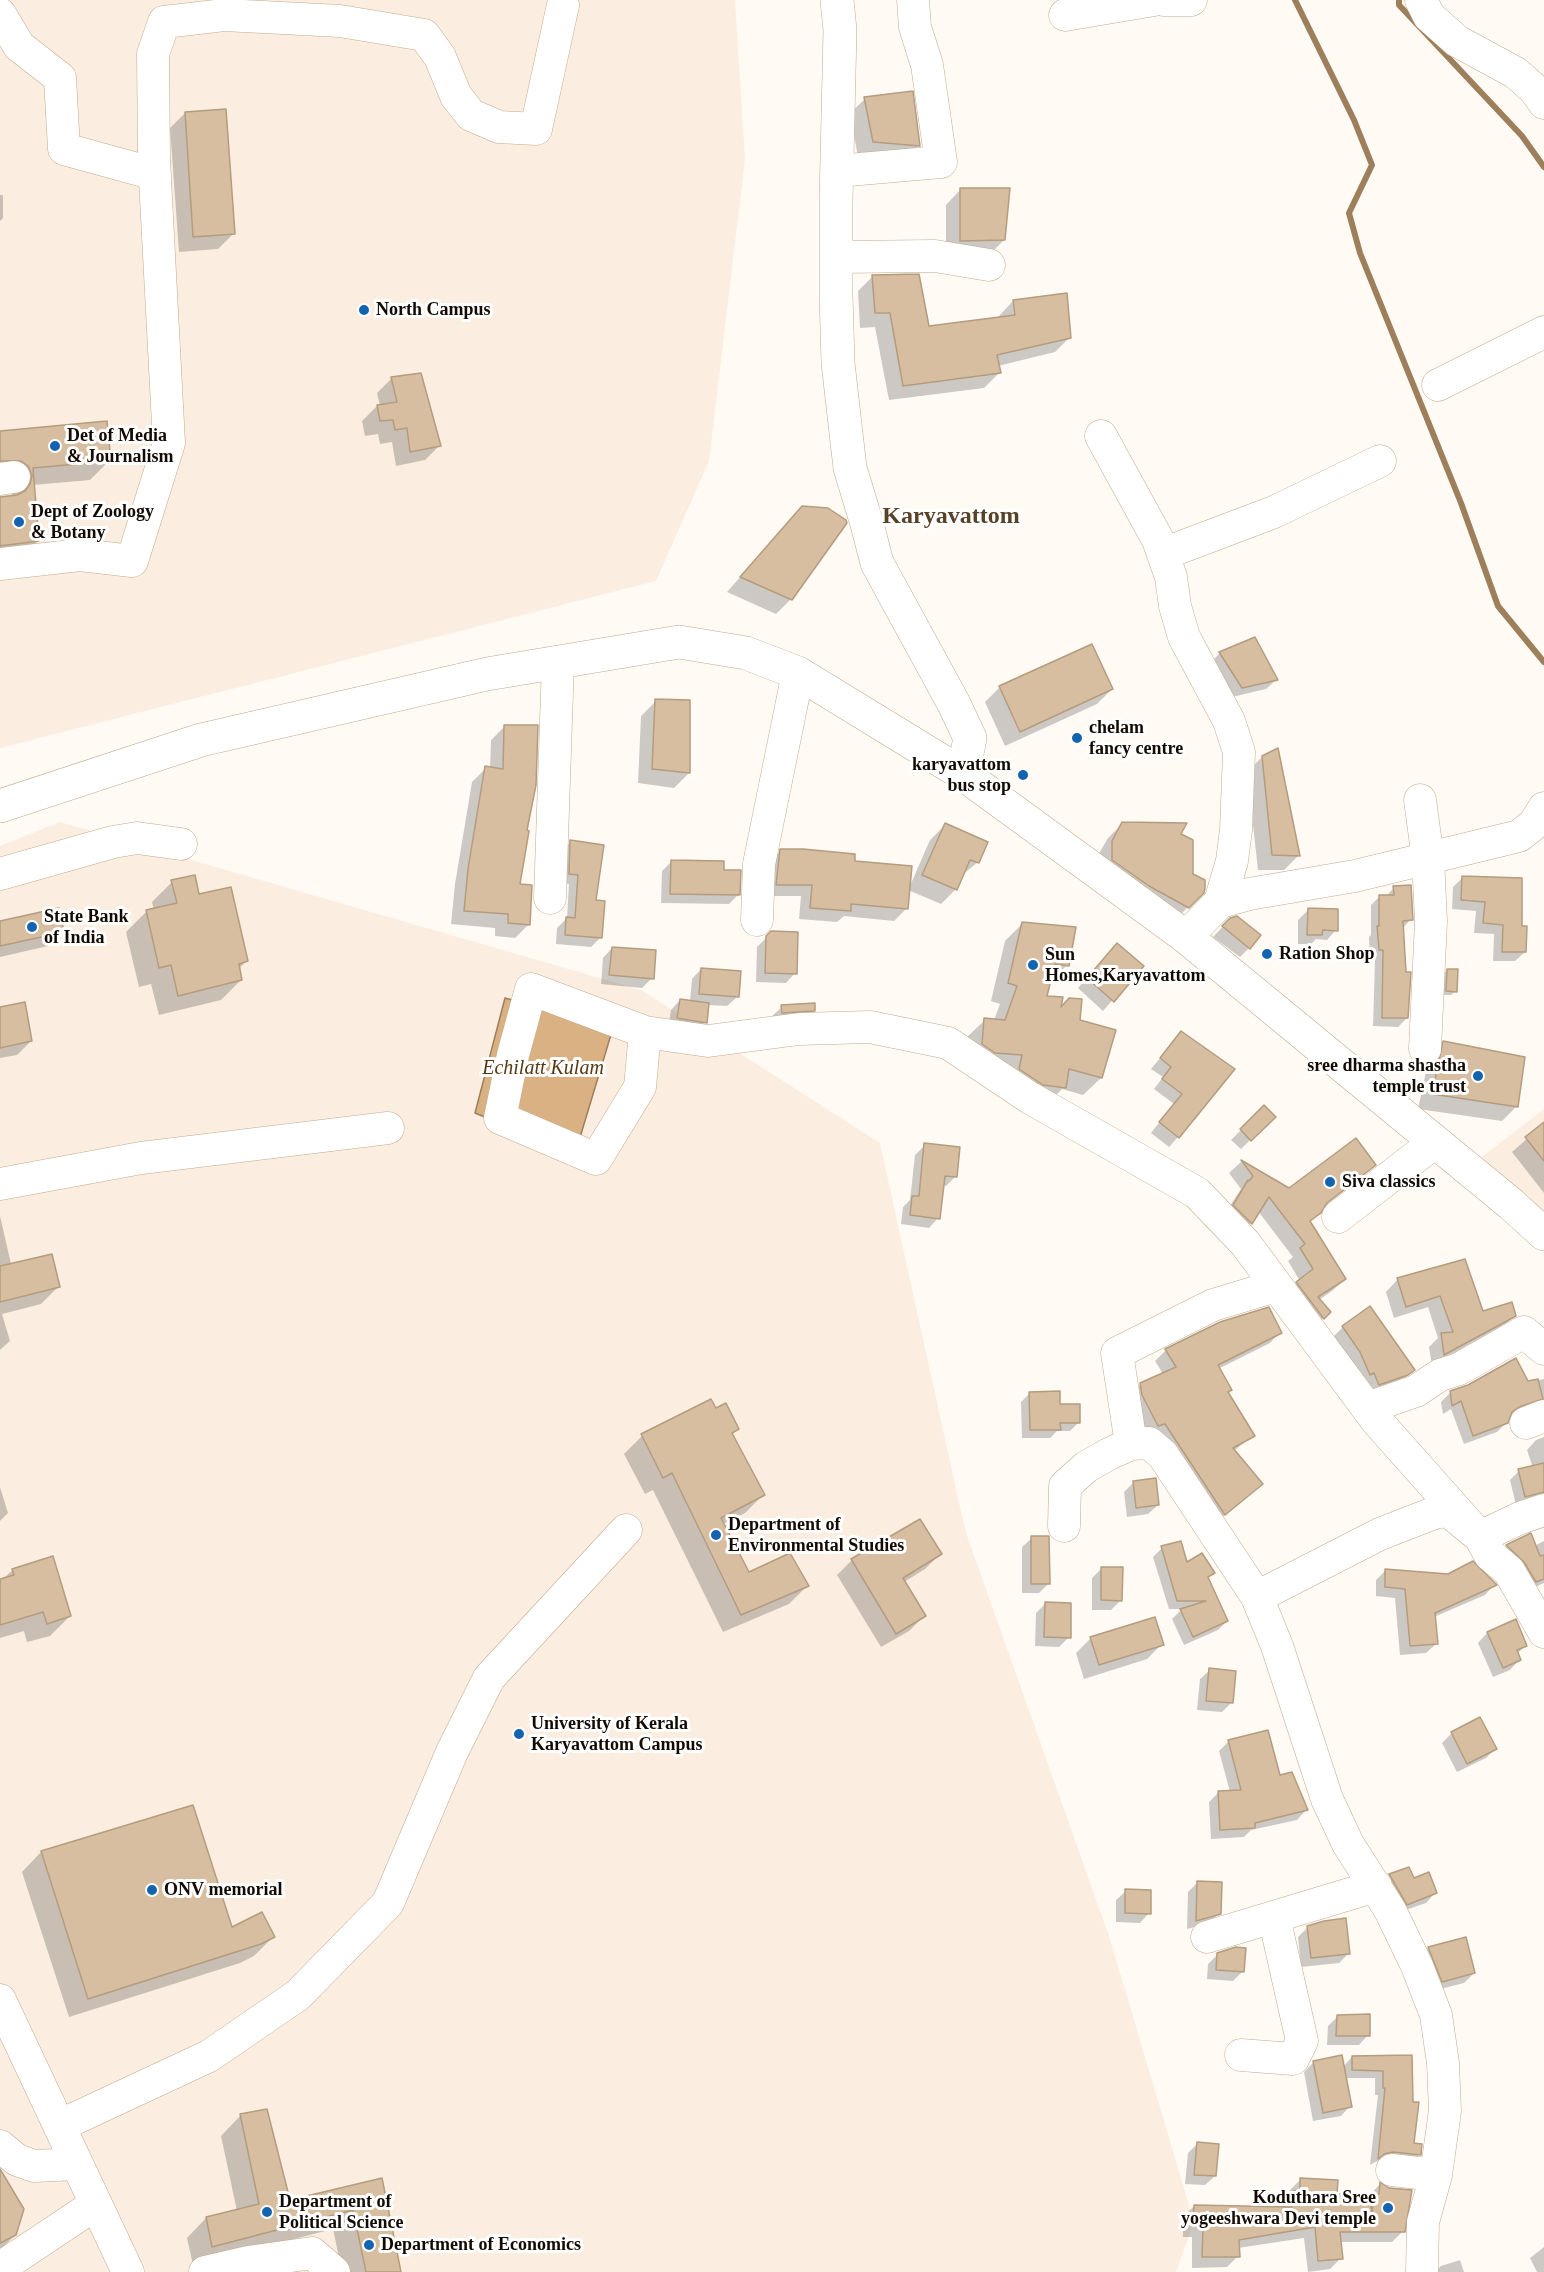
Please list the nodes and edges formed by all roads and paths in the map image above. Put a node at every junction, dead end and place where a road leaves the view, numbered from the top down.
1 (837, 0) edge
2 (914, 0) edge
3 (1154, 0) edge
4 (1164, 0) edge
5 (1191, 0) edge
6 (1421, 0) edge
7 (563, 4) dead end
8 (0, 14) edge
9 (1065, 15) dead end
10 (1544, 103) edge
11 (837, 171) junction
12 (155, 174) junction
13 (836, 256) junction
14 (989, 265) dead end
15 (1544, 332) edge
16 (1438, 385) dead end
17 (1101, 436) dead end
18 (1380, 461) dead end
19 (1163, 554) junction
20 (0, 564) edge
21 (558, 662) junction
22 (798, 673) junction
23 (963, 774) junction
24 (1420, 800) dead end
25 (0, 806) edge
26 (1544, 808) edge
27 (181, 844) dead end
28 (1428, 859) junction
29 (0, 874) edge
30 (550, 898) dead end
31 (1220, 902) junction
32 (757, 920) dead end
33 (1186, 937) junction
34 (645, 1032) junction
35 (1425, 1049) dead end
36 (388, 1128) dead end
37 (1435, 1142) junction
38 (0, 1184) edge
39 (1338, 1217) dead end
40 (1544, 1234) edge
41 (1276, 1286) junction
42 (1544, 1349) edge
43 (1367, 1408) junction
44 (1131, 1444) junction
45 (1544, 1510) edge
46 (1064, 1526) dead end
47 (626, 1530) dead end
48 (1480, 1537) junction
49 (1257, 1597) junction
50 (1544, 1632) edge
51 (1376, 1886) junction
52 (1274, 1917) junction
53 (1207, 1937) dead end
54 (0, 2000) edge
55 (1241, 2055) dead end
56 (59, 2126) junction
57 (0, 2146) edge
58 (77, 2163) junction
59 (1392, 2170) dead end
60 (1436, 2175) junction
61 (96, 2204) junction
62 (0, 2268) edge
63 (128, 2272) edge
64 (205, 2272) edge
65 (334, 2272) edge
66 (1422, 2272) edge

1 - 11 main road
2 - 11 street
3 - 9 street
4 - 5 street
6 - 10 street
7 - 12 street
8 - 12 street
11 - 13 main road
12 - 20 street
13 - 14 street
13 - 23 main road
15 - 16 street
17 - 19 street
18 - 19 street
19 - 31 street
21 - 22 main road
21 - 25 main road
21 - 30 street
22 - 23 main road
22 - 32 street
23 - 33 main road
24 - 28 street
26 - 28 street
27 - 29 street
28 - 31 street
28 - 35 street
31 - 33 street
33 - 37 main road
34 - 34 street
34 - 41 street
36 - 38 street
37 - 39 street
37 - 40 main road
41 - 43 street
41 - 44 street
42 - 43 street
43 - 48 street
44 - 46 street
44 - 49 street
45 - 48 street
47 - 56 street
48 - 49 street
48 - 50 street
49 - 51 street
51 - 52 street
51 - 60 street
52 - 53 street
52 - 55 street
54 - 56 street
56 - 58 street
57 - 58 street
58 - 61 street
59 - 60 street
60 - 66 street
61 - 62 street
61 - 63 street
64 - 65 street

